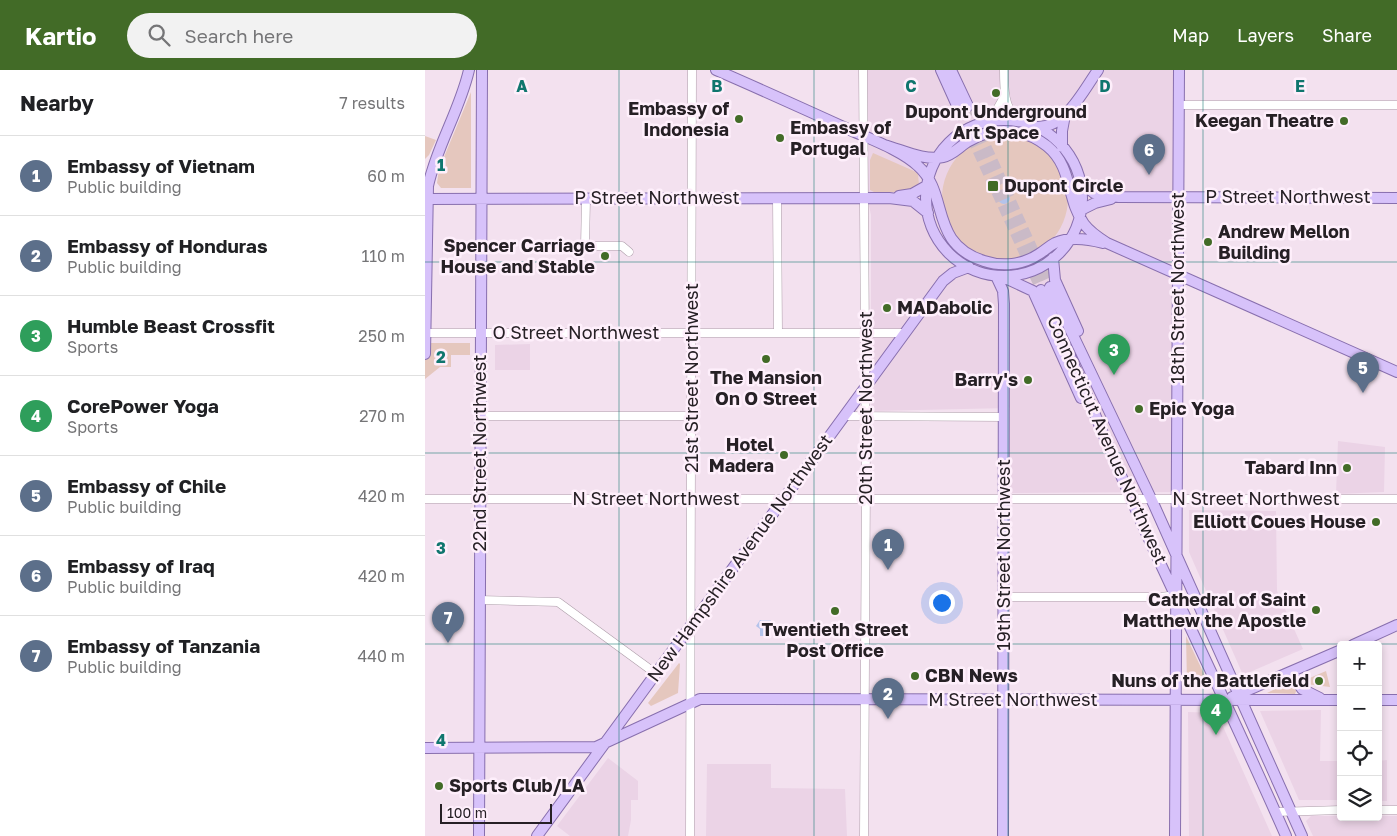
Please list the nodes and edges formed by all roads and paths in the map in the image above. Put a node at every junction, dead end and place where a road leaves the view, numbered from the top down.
1 (469, 70) edge
2 (482, 70) edge
3 (692, 70) edge
4 (716, 70) edge
5 (863, 70) edge
6 (941, 70) edge
7 (951, 70) edge
8 (1004, 70) edge
9 (1098, 70) edge
10 (1179, 70) edge
11 (1004, 97) junction
12 (1179, 105) junction
13 (1397, 105) edge
14 (1066, 114) junction
15 (1018, 122) junction
16 (984, 123) junction
17 (1035, 127) junction
18 (864, 136) junction
19 (884, 145) junction
20 (1062, 147) junction
21 (937, 158) junction
22 (425, 165) edge
23 (431, 175) junction
24 (929, 181) junction
25 (1081, 183) junction
26 (1119, 197) junction
27 (692, 198) junction
28 (777, 198) junction
29 (865, 198) junction
30 (889, 198) junction
31 (1178, 198) junction
32 (1397, 198) edge
33 (426, 199) edge
34 (480, 199) junction
35 (586, 199) junction
36 (928, 213) junction
37 (1081, 214) junction
38 (1070, 240) junction
39 (1107, 244) junction
40 (629, 252) dead end
41 (948, 252) junction
42 (1053, 258) junction
43 (969, 267) junction
44 (1177, 275) junction
45 (999, 276) junction
46 (943, 281) junction
47 (427, 333) junction
48 (480, 333) junction
49 (692, 333) junction
50 (778, 333) junction
51 (865, 333) junction
52 (905, 333) junction
53 (425, 354) edge
54 (1397, 372) edge
55 (866, 388) junction
56 (480, 416) junction
57 (692, 416) junction
58 (845, 416) junction
59 (866, 416) junction
60 (1004, 417) junction
61 (1099, 426) junction
62 (1119, 431) junction
63 (1150, 498) junction
64 (1177, 498) junction
65 (425, 499) edge
66 (479, 499) junction
67 (783, 499) junction
68 (866, 499) junction
69 (1004, 499) junction
70 (1132, 499) junction
71 (1397, 499) edge
72 (691, 500) junction
73 (1177, 557) junction
74 (1176, 595) junction
75 (1004, 597) junction
76 (479, 600) junction
77 (1397, 625) edge
78 (691, 627) junction
79 (1362, 641) edge
80 (1337, 652) edge
81 (1292, 672) junction
82 (655, 673) junction
83 (1239, 697) junction
84 (866, 699) junction
85 (1323, 699) junction
86 (1004, 700) junction
87 (1176, 700) junction
88 (1224, 700) junction
89 (1337, 700) edge
90 (1382, 700) edge
91 (1397, 700) edge
92 (691, 702) junction
93 (604, 745) junction
94 (425, 748) edge
95 (479, 748) junction
96 (1291, 810) junction
97 (1337, 810) edge
98 (1382, 810) edge
99 (1397, 810) edge
100 (1275, 812) junction
101 (479, 836) edge
102 (537, 836) edge
103 (690, 836) edge
104 (864, 836) edge
105 (1003, 836) edge
106 (1175, 836) edge
107 (1286, 836) edge
108 (1302, 836) edge

1 - 23 main road
2 - 34 main road, 22nd Street Northwest
3 - 27 street, 21st Street Northwest
4 - 18 main road
5 - 18 street, 20th Street Northwest
6 - 7 main road
8 - 11 street
9 - 14 main road
10 - 12 main road, 18th Street Northwest
11 - 15 street
11 - 16 street
12 - 13 street
12 - 31 main road, 18th Street Northwest
14 - 17 main road
14 - 20 main road
15 - 16 main road
15 - 17 main road
16 - 21 main road
17 - 20 main road
18 - 19 main road
18 - 29 street, 20th Street Northwest
19 - 21 main road
19 - 24 main road
20 - 25 main road
21 - 24 main road
21 - 37 main road
22 - 23 street
23 - 33 main road
24 - 30 main road, P Street Northwest
24 - 36 main road
24 - 38 main road
25 - 26 main road, P Street Northwest
25 - 37 main road
26 - 31 main road, P Street Northwest
26 - 37 main road, P Street Northwest
27 - 28 main road, P Street Northwest
27 - 35 main road, P Street Northwest
27 - 49 street, 21st Street Northwest
28 - 29 main road, P Street Northwest
28 - 50 street
29 - 30 main road, P Street Northwest
29 - 51 street, 20th Street Northwest
30 - 36 main road, P Street Northwest
31 - 32 main road, P Street Northwest
31 - 44 main road, 18th Street Northwest
33 - 34 main road, P Street Northwest
33 - 47 main road
34 - 35 main road, P Street Northwest
34 - 48 main road, 22nd Street Northwest
35 - 40 street
36 - 41 main road
37 - 38 main road
37 - 39 main road
38 - 39 main road
38 - 42 main road
39 - 44 main road
41 - 43 main road
41 - 46 main road, New Hampshire Avenue Northwest
42 - 45 main road
42 - 62 main road
43 - 45 main road
43 - 46 main road, New Hampshire Avenue Northwest
44 - 54 main road
44 - 64 main road, 18th Street Northwest
45 - 60 main road, 19th Street Northwest
45 - 61 main road
46 - 52 main road, New Hampshire Avenue Northwest
47 - 48 street, O Street Northwest
47 - 53 main road
48 - 49 street, O Street Northwest
48 - 56 main road, 22nd Street Northwest
49 - 50 street, O Street Northwest
49 - 57 street, 21st Street Northwest
50 - 51 street, O Street Northwest
51 - 52 street, O Street Northwest
51 - 55 street, 20th Street Northwest
52 - 55 main road, New Hampshire Avenue Northwest
55 - 58 main road, New Hampshire Avenue Northwest
55 - 59 street, 20th Street Northwest
56 - 57 street
56 - 66 main road, 22nd Street Northwest
57 - 72 street, 21st Street Northwest
58 - 59 street
58 - 67 main road, New Hampshire Avenue Northwest
59 - 60 street
59 - 68 street, 20th Street Northwest
60 - 69 main road, 19th Street Northwest
61 - 62 main road, Connecticut Avenue Northwest
61 - 70 main road, Connecticut Avenue Northwest
62 - 63 main road, Connecticut Avenue Northwest
63 - 64 street, N Street Northwest
63 - 70 street, N Street Northwest
63 - 73 main road, Connecticut Avenue Northwest
64 - 71 street, N Street Northwest
64 - 73 main road, 18th Street Northwest
65 - 66 street, N Street Northwest
66 - 72 street, N Street Northwest
66 - 76 main road, 22nd Street Northwest
67 - 68 street, N Street Northwest
67 - 72 street, N Street Northwest
67 - 78 main road, New Hampshire Avenue Northwest
68 - 69 street, N Street Northwest
68 - 84 street, 20th Street Northwest
69 - 70 street, N Street Northwest
69 - 75 main road, 19th Street Northwest
70 - 74 main road, Connecticut Avenue Northwest
72 - 78 street, 21st Street Northwest
73 - 74 main road, 18th Street Northwest
73 - 83 main road, Connecticut Avenue Northwest
74 - 75 street
74 - 87 main road, 18th Street Northwest
74 - 88 main road, Connecticut Avenue Northwest
75 - 86 main road, 19th Street Northwest
76 - 82 street
76 - 95 main road, 22nd Street Northwest
77 - 79 main road
78 - 82 main road, New Hampshire Avenue Northwest
78 - 92 street, 21st Street Northwest
80 - 81 main road
81 - 83 main road
81 - 85 main road
82 - 93 main road, New Hampshire Avenue Northwest
83 - 85 main road, M Street Northwest
83 - 88 main road, M Street Northwest
83 - 96 main road, Connecticut Avenue Northwest
84 - 86 main road, M Street Northwest
84 - 92 main road, M Street Northwest
84 - 104 street, 20th Street Northwest
85 - 89 main road, M Street Northwest
86 - 87 main road, M Street Northwest
86 - 105 main road, 19th Street Northwest
87 - 88 main road, M Street Northwest
87 - 106 main road, 18th Street Northwest
88 - 100 main road, Connecticut Avenue Northwest
90 - 91 main road
92 - 93 main road, M Street Northwest
92 - 103 street, 21st Street Northwest
93 - 95 main road, M Street Northwest
93 - 102 main road, New Hampshire Avenue Northwest
94 - 95 main road, M Street Northwest
95 - 101 main road, 22nd Street Northwest
96 - 97 street
96 - 100 street
96 - 108 main road, Connecticut Avenue Northwest
98 - 99 street
100 - 107 main road, Connecticut Avenue Northwest

